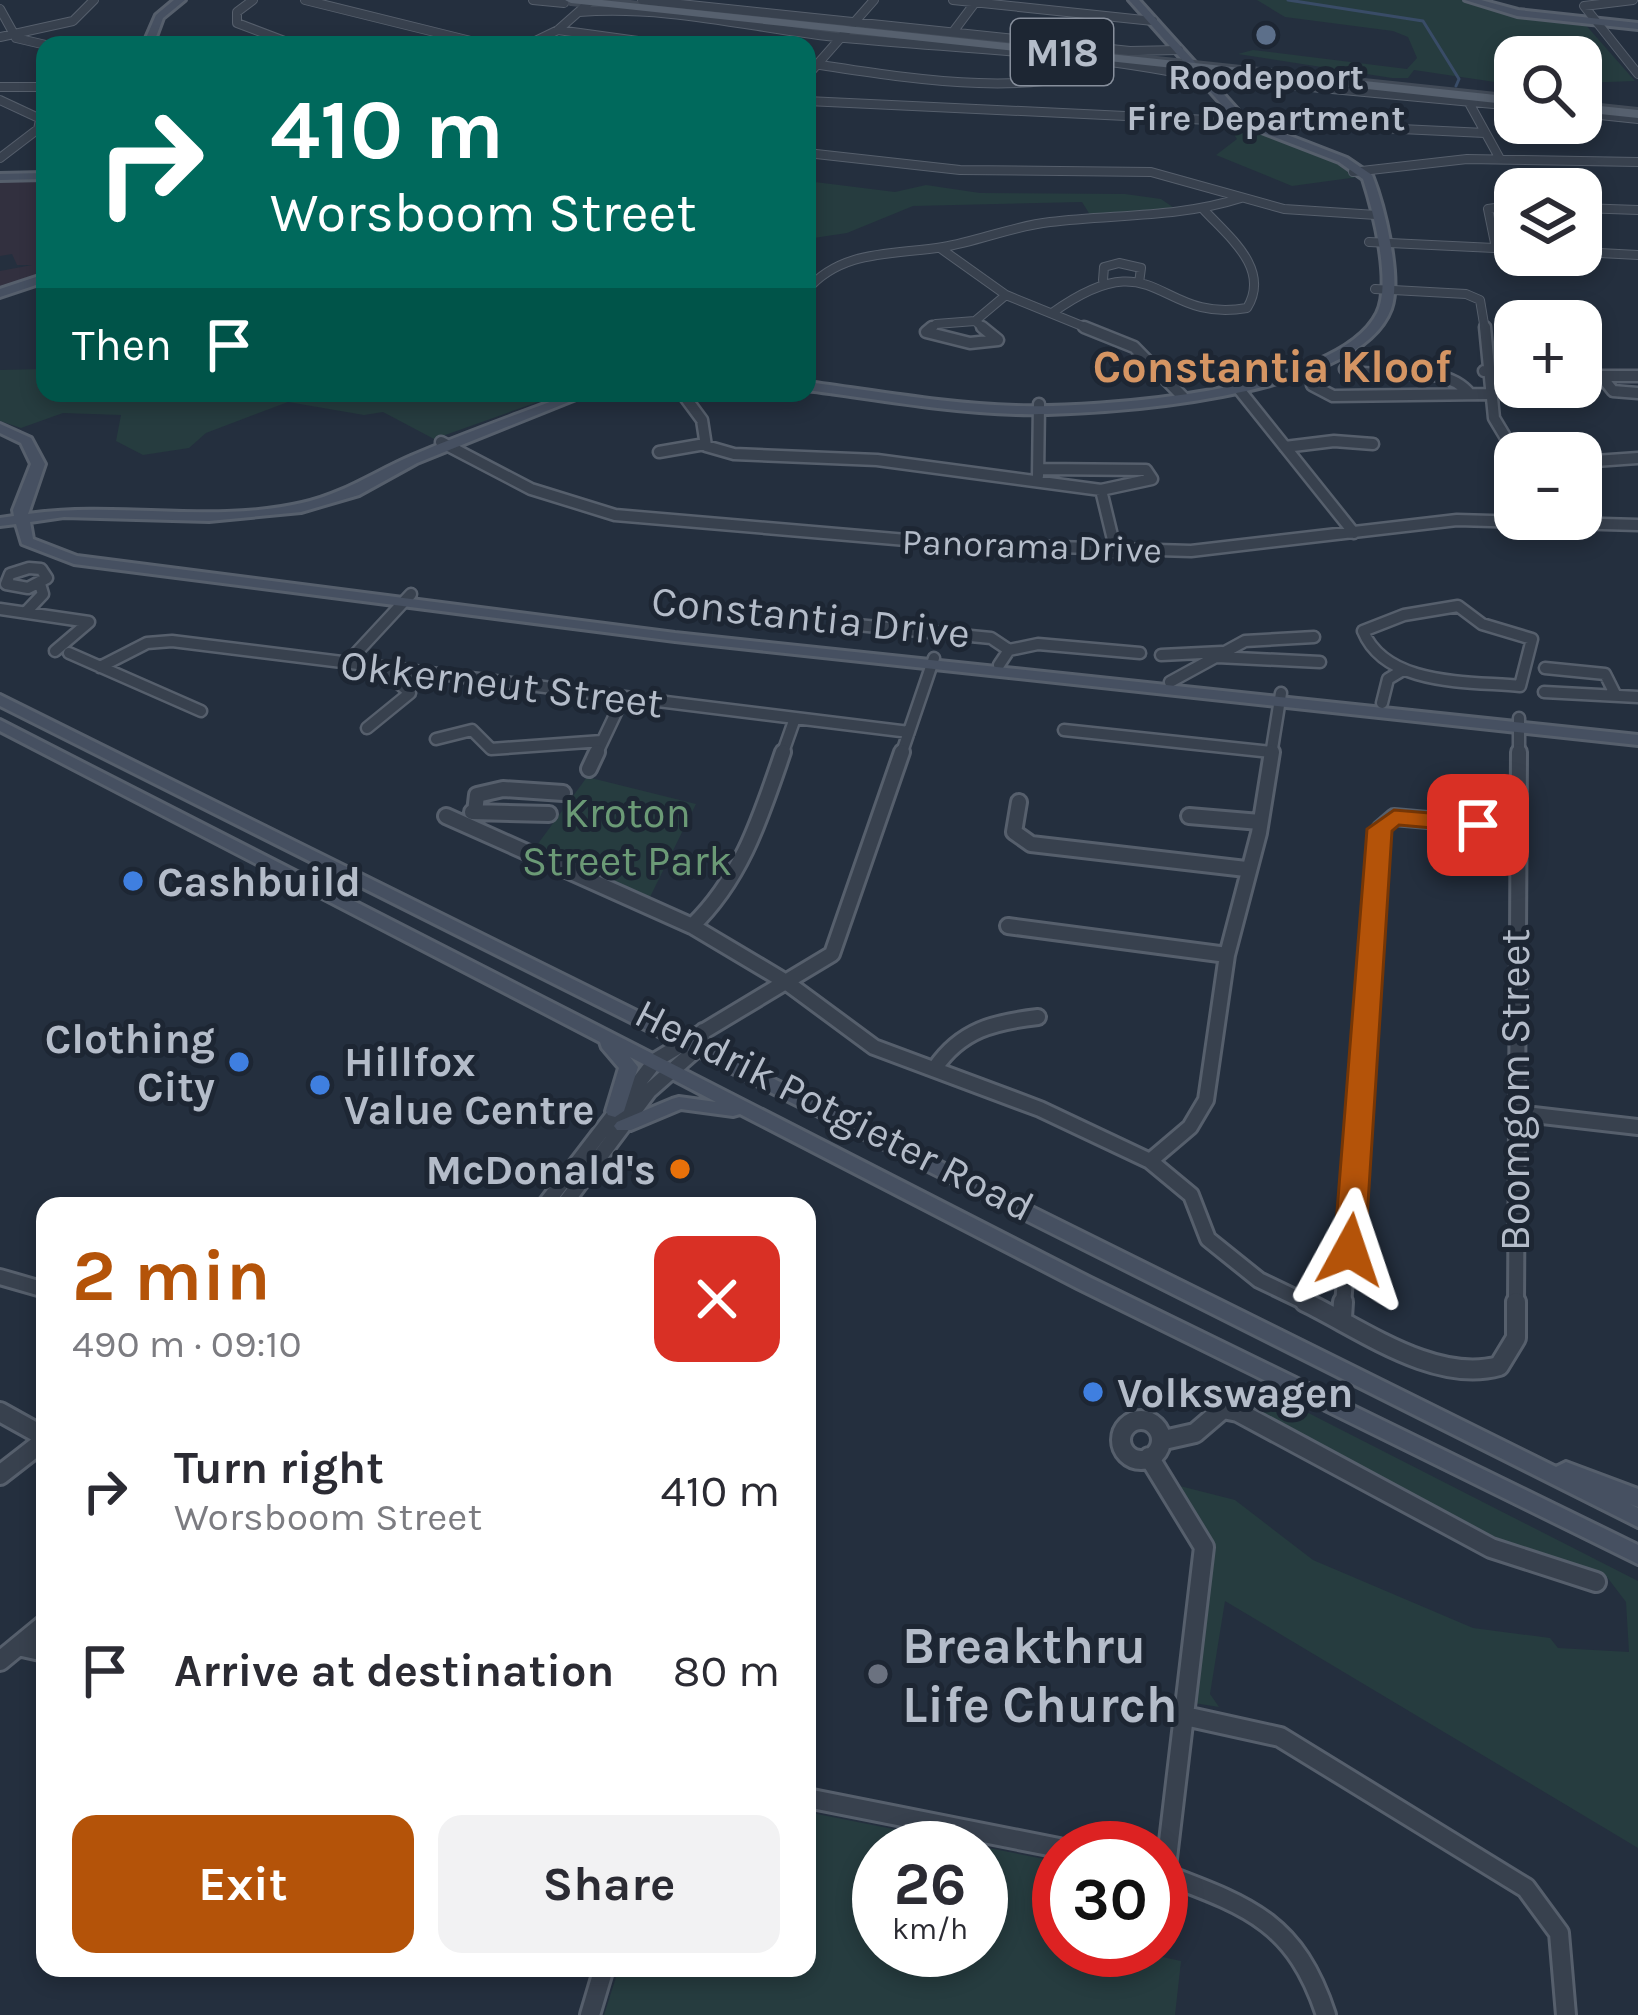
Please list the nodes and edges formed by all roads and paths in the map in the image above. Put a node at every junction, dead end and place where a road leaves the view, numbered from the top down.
1 (94, 0) edge
2 (171, 0) edge
3 (181, 0) edge
4 (253, 0) edge
5 (305, 0) edge
6 (533, 0) edge
7 (611, 0) edge
8 (642, 0) edge
9 (874, 0) edge
10 (953, 0) edge
11 (1130, 0) edge
12 (1470, 0) edge
13 (1480, 0) edge
14 (1633, 0) edge
15 (976, 1) edge
16 (567, 2) edge
17 (587, 5) edge
18 (0, 8) edge
19 (1145, 19) junction
20 (1592, 20) junction
21 (1638, 24) edge
22 (851, 29) junction
23 (558, 30) junction
24 (953, 32) junction
25 (8, 36) edge
26 (147, 36) edge
27 (149, 36) edge
28 (271, 36) edge
29 (451, 36) edge
30 (545, 36) edge
31 (602, 36) edge
32 (816, 60) edge
33 (1106, 61) junction
34 (1188, 63) junction
35 (816, 64) edge
36 (1253, 69) junction
37 (1638, 74) edge
38 (0, 87) edge
39 (36, 87) edge
40 (1494, 98) edge
41 (0, 100) edge
42 (1494, 100) edge
43 (816, 101) edge
44 (1468, 101) junction
45 (13, 108) junction
46 (1602, 109) edge
47 (0, 110) edge
48 (1638, 113) edge
49 (36, 117) edge
50 (1238, 121) junction
51 (36, 131) edge
52 (1485, 133) junction
53 (816, 154) edge
54 (0, 158) edge
55 (1500, 159) junction
56 (1638, 162) edge
57 (1357, 171) junction
58 (36, 176) edge
59 (0, 178) edge
60 (1241, 198) junction
61 (1494, 207) edge
62 (1602, 209) edge
63 (1204, 210) junction
64 (1638, 210) edge
65 (1370, 214) junction
66 (1494, 236) edge
67 (1375, 242) junction
68 (940, 248) junction
69 (1494, 248) edge
70 (1602, 253) edge
71 (1638, 254) edge
72 (816, 278) edge
73 (1103, 280) junction
74 (36, 283) edge
75 (1139, 283) junction
76 (1381, 290) junction
77 (1006, 295) junction
78 (0, 296) edge
79 (1052, 313) junction
80 (975, 321) junction
81 (1345, 369) dead end
82 (1484, 370) junction
83 (1494, 371) edge
84 (1602, 376) edge
85 (1638, 376) edge
86 (1602, 377) edge
87 (816, 384) edge
88 (1312, 385) dead end
89 (1236, 386) junction
90 (1638, 393) edge
91 (1180, 394) junction
92 (1470, 394) junction
93 (1487, 394) junction
94 (547, 402) edge
95 (560, 402) edge
96 (689, 402) edge
97 (1039, 407) junction
98 (0, 428) edge
99 (1505, 432) edge
100 (445, 444) junction
101 (704, 444) junction
102 (1373, 444) dead end
103 (1285, 447) junction
104 (659, 452) dead end
105 (1638, 458) edge
106 (1602, 461) edge
107 (1038, 475) junction
108 (1100, 490) junction
109 (27, 510) junction
110 (130, 510) junction
111 (0, 518) edge
112 (1638, 525) edge
113 (0, 531) edge
114 (1354, 533) junction
115 (28, 541) junction
116 (1116, 552) junction
117 (4, 583) edge
118 (35, 590) junction
119 (407, 599) junction
120 (0, 609) edge
121 (26, 612) junction
122 (847, 624) dead end
123 (1314, 637) dead end
124 (55, 651) dead end
125 (69, 653) dead end
126 (1140, 653) dead end
127 (1221, 654) junction
128 (1161, 655) dead end
129 (1004, 657) junction
130 (933, 662) junction
131 (1320, 662) dead end
132 (347, 663) junction
133 (100, 667) junction
134 (380, 667) junction
135 (1545, 668) dead end
136 (1403, 670) junction
137 (1169, 682) junction
138 (1544, 692) dead end
139 (1616, 696) junction
140 (1280, 697) junction
141 (1638, 697) edge
142 (623, 698) junction
143 (0, 700) edge
144 (1382, 704) junction
145 (201, 711) dead end
146 (794, 721) junction
147 (1519, 723) junction
148 (0, 724) edge
149 (367, 728) dead end
150 (1064, 730) dead end
151 (1638, 730) edge
152 (909, 732) junction
153 (436, 739) dead end
154 (1638, 740) edge
155 (602, 741) junction
156 (1271, 752) junction
157 (589, 769) dead end
158 (477, 787) dead end
159 (563, 794) dead end
160 (1019, 802) dead end
161 (475, 810) junction
162 (549, 814) dead end
163 (1189, 816) dead end
164 (1260, 822) junction
165 (1516, 828) junction
166 (1246, 869) junction
167 (692, 926) junction
168 (1008, 926) dead end
169 (1227, 955) junction
170 (786, 982) junction
171 (532, 996) junction
172 (1038, 1017) dead end
173 (695, 1039) junction
174 (664, 1065) junction
175 (935, 1068) junction
176 (1516, 1114) junction
177 (620, 1118) junction
178 (1638, 1127) edge
179 (810, 1141) junction
180 (1150, 1161) junction
181 (552, 1197) edge
182 (569, 1197) edge
183 (0, 1277) edge
184 (36, 1287) edge
185 (1342, 1318) junction
186 (1354, 1376) junction
187 (0, 1412) edge
188 (36, 1433) edge
189 (1165, 1440) junction
190 (36, 1445) edge
191 (1149, 1457) junction
192 (0, 1475) edge
193 (1638, 1498) edge
194 (1638, 1518) edge
195 (1609, 1540) junction
196 (1638, 1555) edge
197 (1638, 1565) edge
198 (1596, 1582) dead end
199 (36, 1631) edge
200 (18, 1646) junction
201 (36, 1650) edge
202 (0, 1661) edge
203 (1185, 1716) junction
204 (816, 1800) edge
205 (1170, 1821) edge
206 (1032, 1843) edge
207 (1188, 1886) edge
208 (601, 1977) edge
209 (590, 2015) edge
210 (1326, 2015) edge
211 (1566, 2015) edge

1 - 25 street
2 - 26 street
3 - 27 street
4 - 28 street
5 - 29 street
6 - 16 street
7 - 22 main road, M18
8 - 22 street
9 - 22 street
10 - 15 street
11 - 19 street
12 - 20 street
13 - 20 street
14 - 20 street
15 - 19 street
15 - 24 street
16 - 17 main road, M18
17 - 22 main road, M18
17 - 23 street
18 - 25 street
19 - 34 street
20 - 21 street
20 - 37 street
22 - 24 street
22 - 32 street
22 - 33 street
22 - 34 main road, M18
23 - 30 street
23 - 31 street
24 - 34 street
33 - 34 street
33 - 35 street
34 - 36 main road
34 - 36 main road
34 - 44 street
34 - 50 street
36 - 40 main road
38 - 39 street
41 - 45 street
42 - 44 street
43 - 50 street
44 - 52 street
45 - 47 street
45 - 49 street
46 - 48 main road
50 - 52 street
50 - 57 street
51 - 54 street
52 - 55 street
53 - 60 street
55 - 56 street
55 - 57 street
57 - 65 street
58 - 59 street
60 - 63 street
60 - 65 street
61 - 66 street
62 - 64 street
63 - 68 street
63 - 75 street
65 - 67 street
67 - 69 street
67 - 76 street
68 - 72 street
68 - 77 street
70 - 71 street
73 - 75 street
73 - 75 street
73 - 79 street
74 - 78 street
76 - 82 street
76 - 89 street
77 - 79 street
77 - 80 street
79 - 91 street
80 - 80 street
81 - 92 street
82 - 83 street
82 - 93 street
84 - 85 street
86 - 90 street
87 - 97 street
88 - 92 street
89 - 91 street
89 - 103 street
91 - 97 street
92 - 93 street
93 - 99 street
94 - 100 street
95 - 100 street
96 - 101 street
97 - 107 street
98 - 109 street
100 - 110 street
100 - 116 street, Panorama Drive
101 - 104 street
101 - 107 street
102 - 103 street
103 - 114 street
105 - 106 street
107 - 108 street
107 - 108 street
108 - 116 street
109 - 110 street
109 - 110 street
109 - 111 street
109 - 115 street
109 - 119 street, Constantia Drive
112 - 114 street, Panorama Drive
113 - 115 street, Constantia Drive
114 - 116 street, Panorama Drive
115 - 119 street, Constantia Drive
117 - 118 street
117 - 118 street
118 - 121 street
119 - 130 street, Constantia Drive
119 - 132 street
120 - 121 street
121 - 124 street
122 - 129 street
123 - 127 street
125 - 133 street
126 - 129 street
127 - 128 street
127 - 131 street
127 - 137 street
129 - 130 street, Constantia Drive
129 - 137 street, Constantia Drive
130 - 140 street, Constantia Drive
130 - 152 street
132 - 133 street, Okkerneut Street
132 - 134 street, Okkerneut Street
133 - 145 street
134 - 142 street, Okkerneut Street
134 - 149 street
135 - 139 street
136 - 136 street
136 - 144 street
137 - 140 street, Constantia Drive
138 - 139 street
139 - 141 street
140 - 144 street, Constantia Drive
140 - 147 street, Constantia Drive
140 - 156 street
142 - 146 street, Okkerneut Street
142 - 155 street
143 - 173 street, Hendrik Potgieter Road
144 - 147 street, Constantia Drive
146 - 152 street, Okkerneut Street
146 - 167 street
147 - 151 street, Constantia Drive
147 - 154 street, Constantia Drive
147 - 165 street, Boomgom Street
148 - 171 street, Hendrik Potgieter Road
150 - 156 street
152 - 170 street
153 - 155 street
155 - 157 street
156 - 164 street
158 - 161 street
159 - 161 street
160 - 166 street
161 - 162 street
161 - 167 street
163 - 164 street
164 - 166 street
165 - 176 street, Boomgom Street
165 - 185 street
166 - 169 street
167 - 170 street
168 - 169 street
169 - 180 street
170 - 173 street
170 - 175 street
171 - 174 street, Hendrik Potgieter Road
171 - 177 street
172 - 175 street
173 - 174 street
173 - 186 street, Hendrik Potgieter Road
174 - 177 street
174 - 179 street, Hendrik Potgieter Road
175 - 180 street
176 - 178 street
176 - 185 street, Boomgom Street
177 - 179 street
177 - 181 street
177 - 182 street
179 - 195 street, Hendrik Potgieter Road
180 - 185 street
183 - 184 street
186 - 193 street
186 - 194 street, Hendrik Potgieter Road
187 - 188 street
189 - 191 street
189 - 191 street
189 - 198 street
190 - 192 street
191 - 203 street
195 - 196 street, Hendrik Potgieter Road
195 - 197 street
199 - 200 street
200 - 201 street
200 - 202 street
203 - 205 street
203 - 211 street
204 - 206 street
207 - 210 street
208 - 209 street

